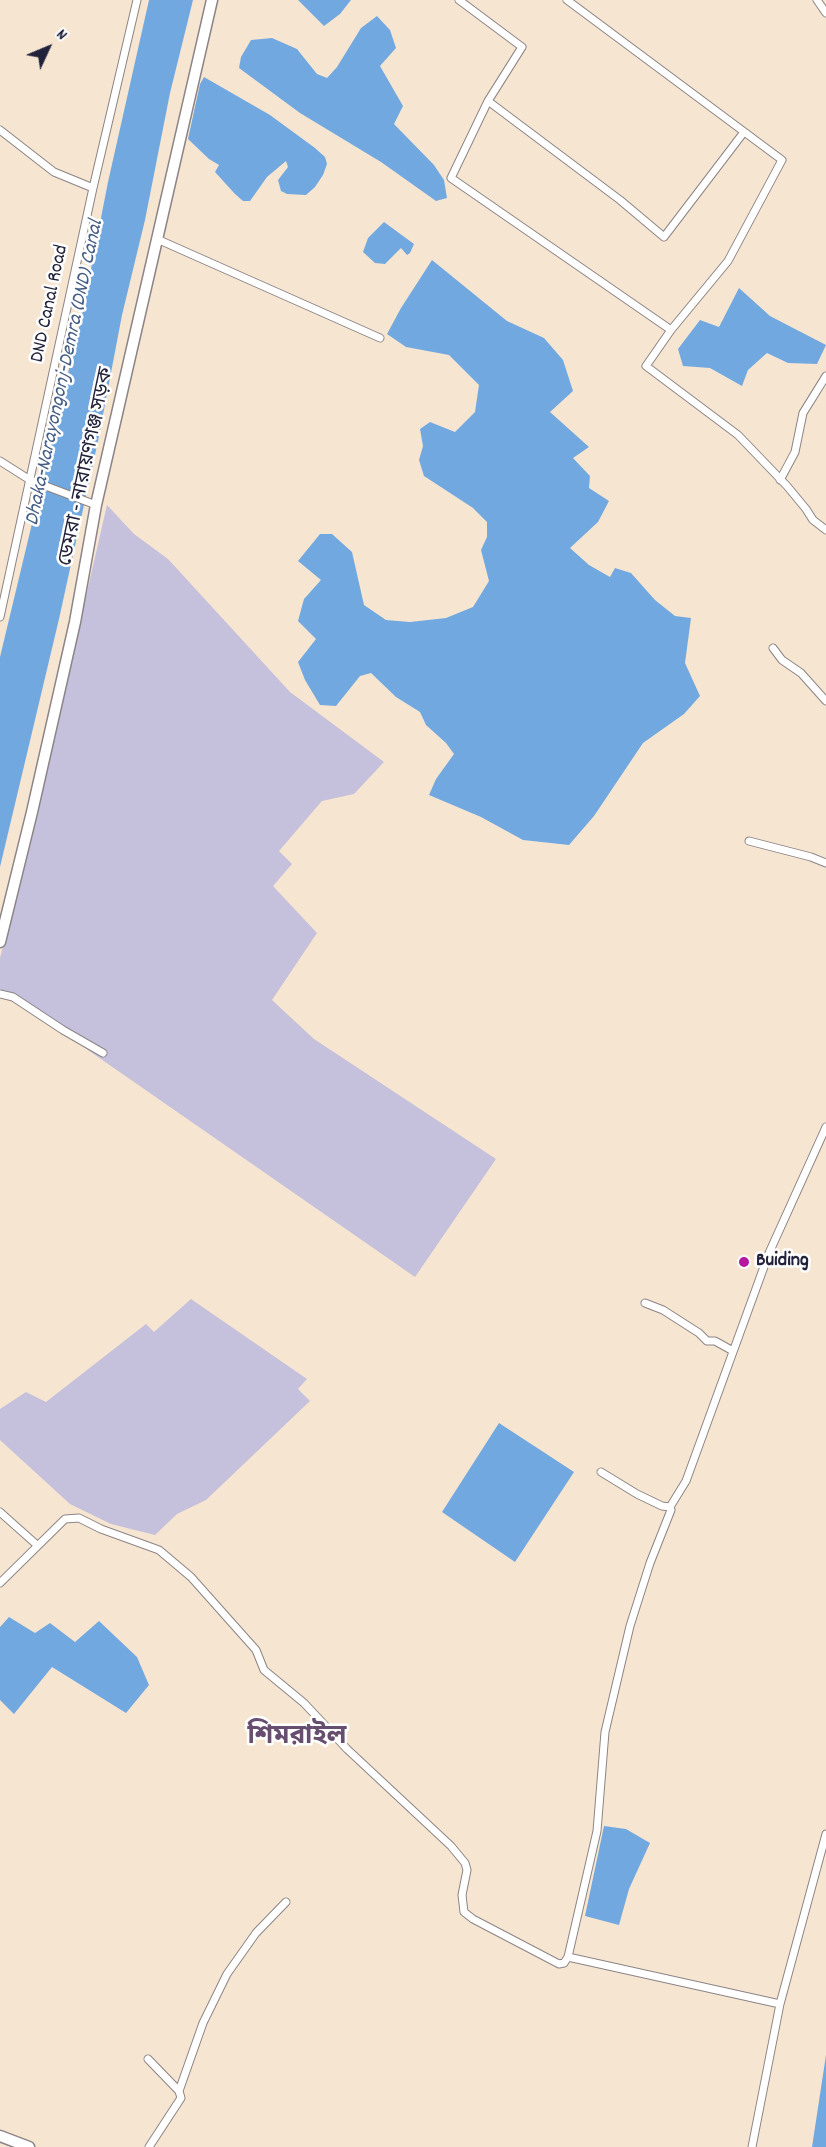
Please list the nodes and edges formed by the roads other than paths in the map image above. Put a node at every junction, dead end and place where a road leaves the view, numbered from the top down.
1 (137, 0) edge
2 (212, 0) edge
3 (459, 0) edge
4 (567, 0) edge
5 (817, 0) edge
6 (826, 13) edge
7 (488, 101) junction
8 (0, 130) edge
9 (744, 132) junction
10 (93, 188) junction
11 (157, 239) junction
12 (671, 330) junction
13 (380, 338) dead end
14 (826, 376) edge
15 (0, 460) edge
16 (30, 480) junction
17 (780, 480) junction
18 (96, 505) junction
19 (826, 530) edge
20 (0, 616) edge
21 (773, 648) dead end
22 (826, 701) edge
23 (749, 841) dead end
24 (826, 863) edge
25 (0, 942) edge
26 (0, 994) edge
27 (103, 1053) dead end
28 (825, 1130) edge
29 (645, 1303) dead end
30 (733, 1351) junction
31 (601, 1472) dead end
32 (670, 1507) junction
33 (0, 1512) edge
34 (37, 1545) junction
35 (0, 1583) edge
36 (826, 1834) edge
37 (286, 1902) dead end
38 (566, 1960) junction
39 (780, 2004) junction
40 (148, 2059) dead end
41 (179, 2091) junction
42 (0, 2136) edge
43 (29, 2147) edge
44 (149, 2147) edge
45 (752, 2147) edge

1 - 10 street, DND Canal Road
2 - 11 main road, ডেমরা - নারায়ণগঞ্জ সড়ক
3 - 7 street
4 - 9 street
5 - 6 street
7 - 9 street
7 - 12 street
8 - 10 street
9 - 12 street
10 - 16 street, DND Canal Road
11 - 13 street
11 - 18 main road, ডেমরা - নারায়ণগঞ্জ সড়ক
12 - 17 street
14 - 17 street
15 - 16 street
16 - 18 street
16 - 20 street, DND Canal Road
17 - 19 street
18 - 25 main road, ডেমরা - নারায়ণগঞ্জ সড়ক
21 - 22 street
23 - 24 street
26 - 27 street
28 - 30 street
29 - 30 street
30 - 32 street
31 - 32 street
32 - 38 street
33 - 34 street
34 - 35 street
34 - 38 street
36 - 39 street
37 - 41 street
38 - 39 street
39 - 45 street
40 - 41 street
41 - 44 street
42 - 43 main road

